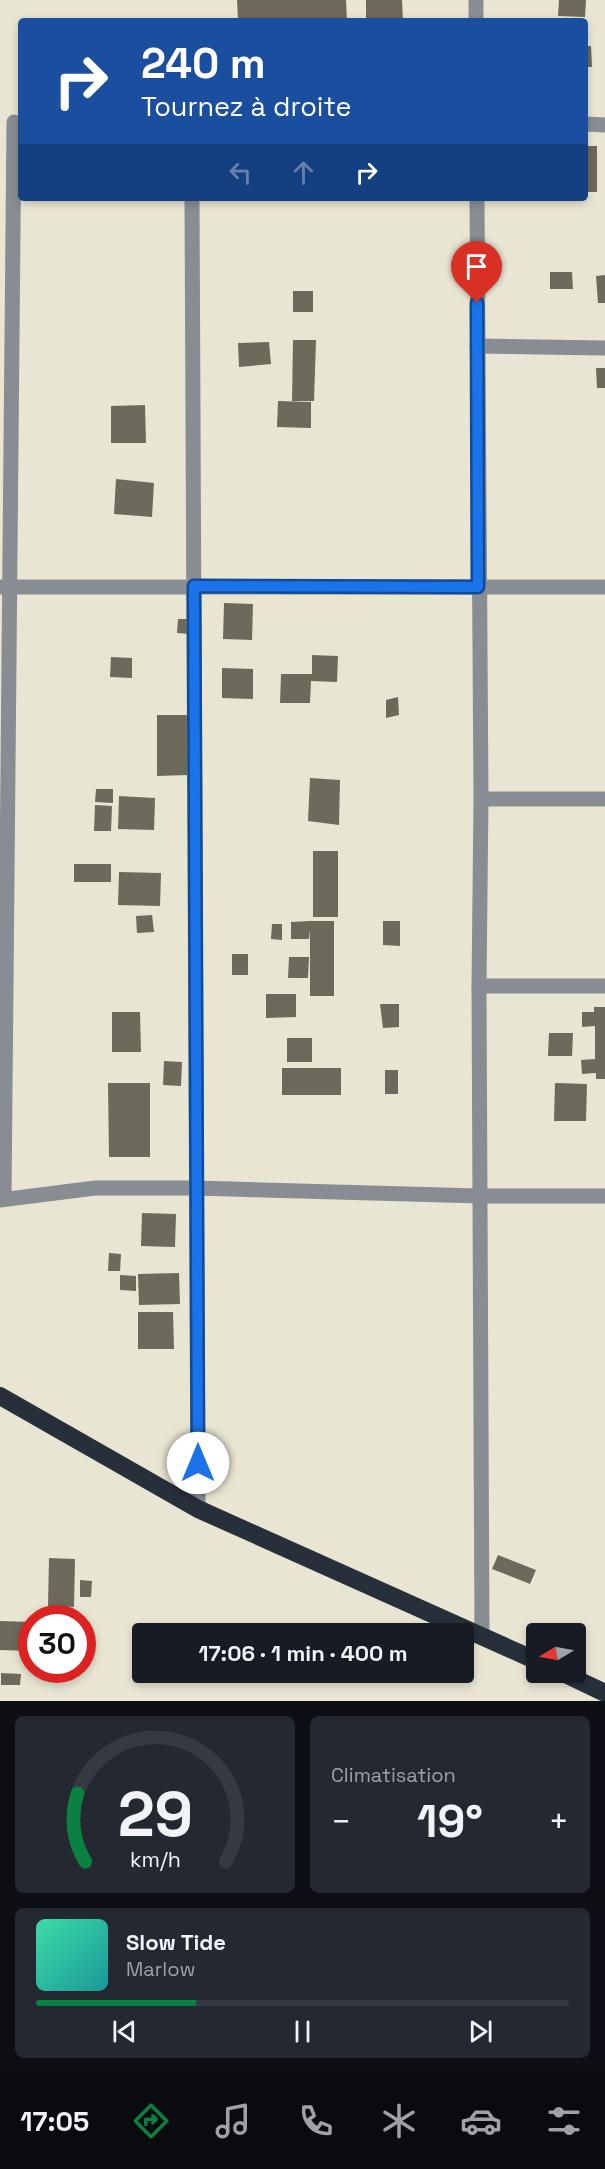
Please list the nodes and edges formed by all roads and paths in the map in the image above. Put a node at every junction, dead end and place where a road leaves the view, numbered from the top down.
1 (476, 0) edge
2 (476, 18) edge
3 (12, 122) edge
4 (588, 124) edge
5 (605, 124) edge
6 (192, 201) edge
7 (477, 201) edge
8 (477, 346) junction
9 (605, 348) edge
10 (194, 586) junction
11 (5, 587) edge
12 (478, 587) junction
13 (605, 587) edge
14 (481, 799) junction
15 (605, 799) edge
16 (480, 986) junction
17 (605, 986) edge
18 (196, 1188) junction
19 (480, 1196) junction
20 (605, 1196) edge
21 (2, 1200) edge
22 (0, 1396) edge
23 (198, 1509) junction
24 (482, 1636) junction
25 (526, 1656) edge
26 (584, 1683) edge
27 (605, 1693) edge

1 - 2 street
3 - 11 street
4 - 5 street
6 - 10 street
7 - 8 street
8 - 9 street
8 - 12 street
10 - 11 street
10 - 12 street
10 - 18 street
11 - 21 street
12 - 13 street
12 - 14 street
14 - 15 street
14 - 16 street
16 - 17 street
16 - 19 street
18 - 19 street
18 - 21 street
18 - 23 street
19 - 20 street
19 - 24 street
22 - 23 highway
23 - 24 highway
24 - 25 highway
26 - 27 highway

